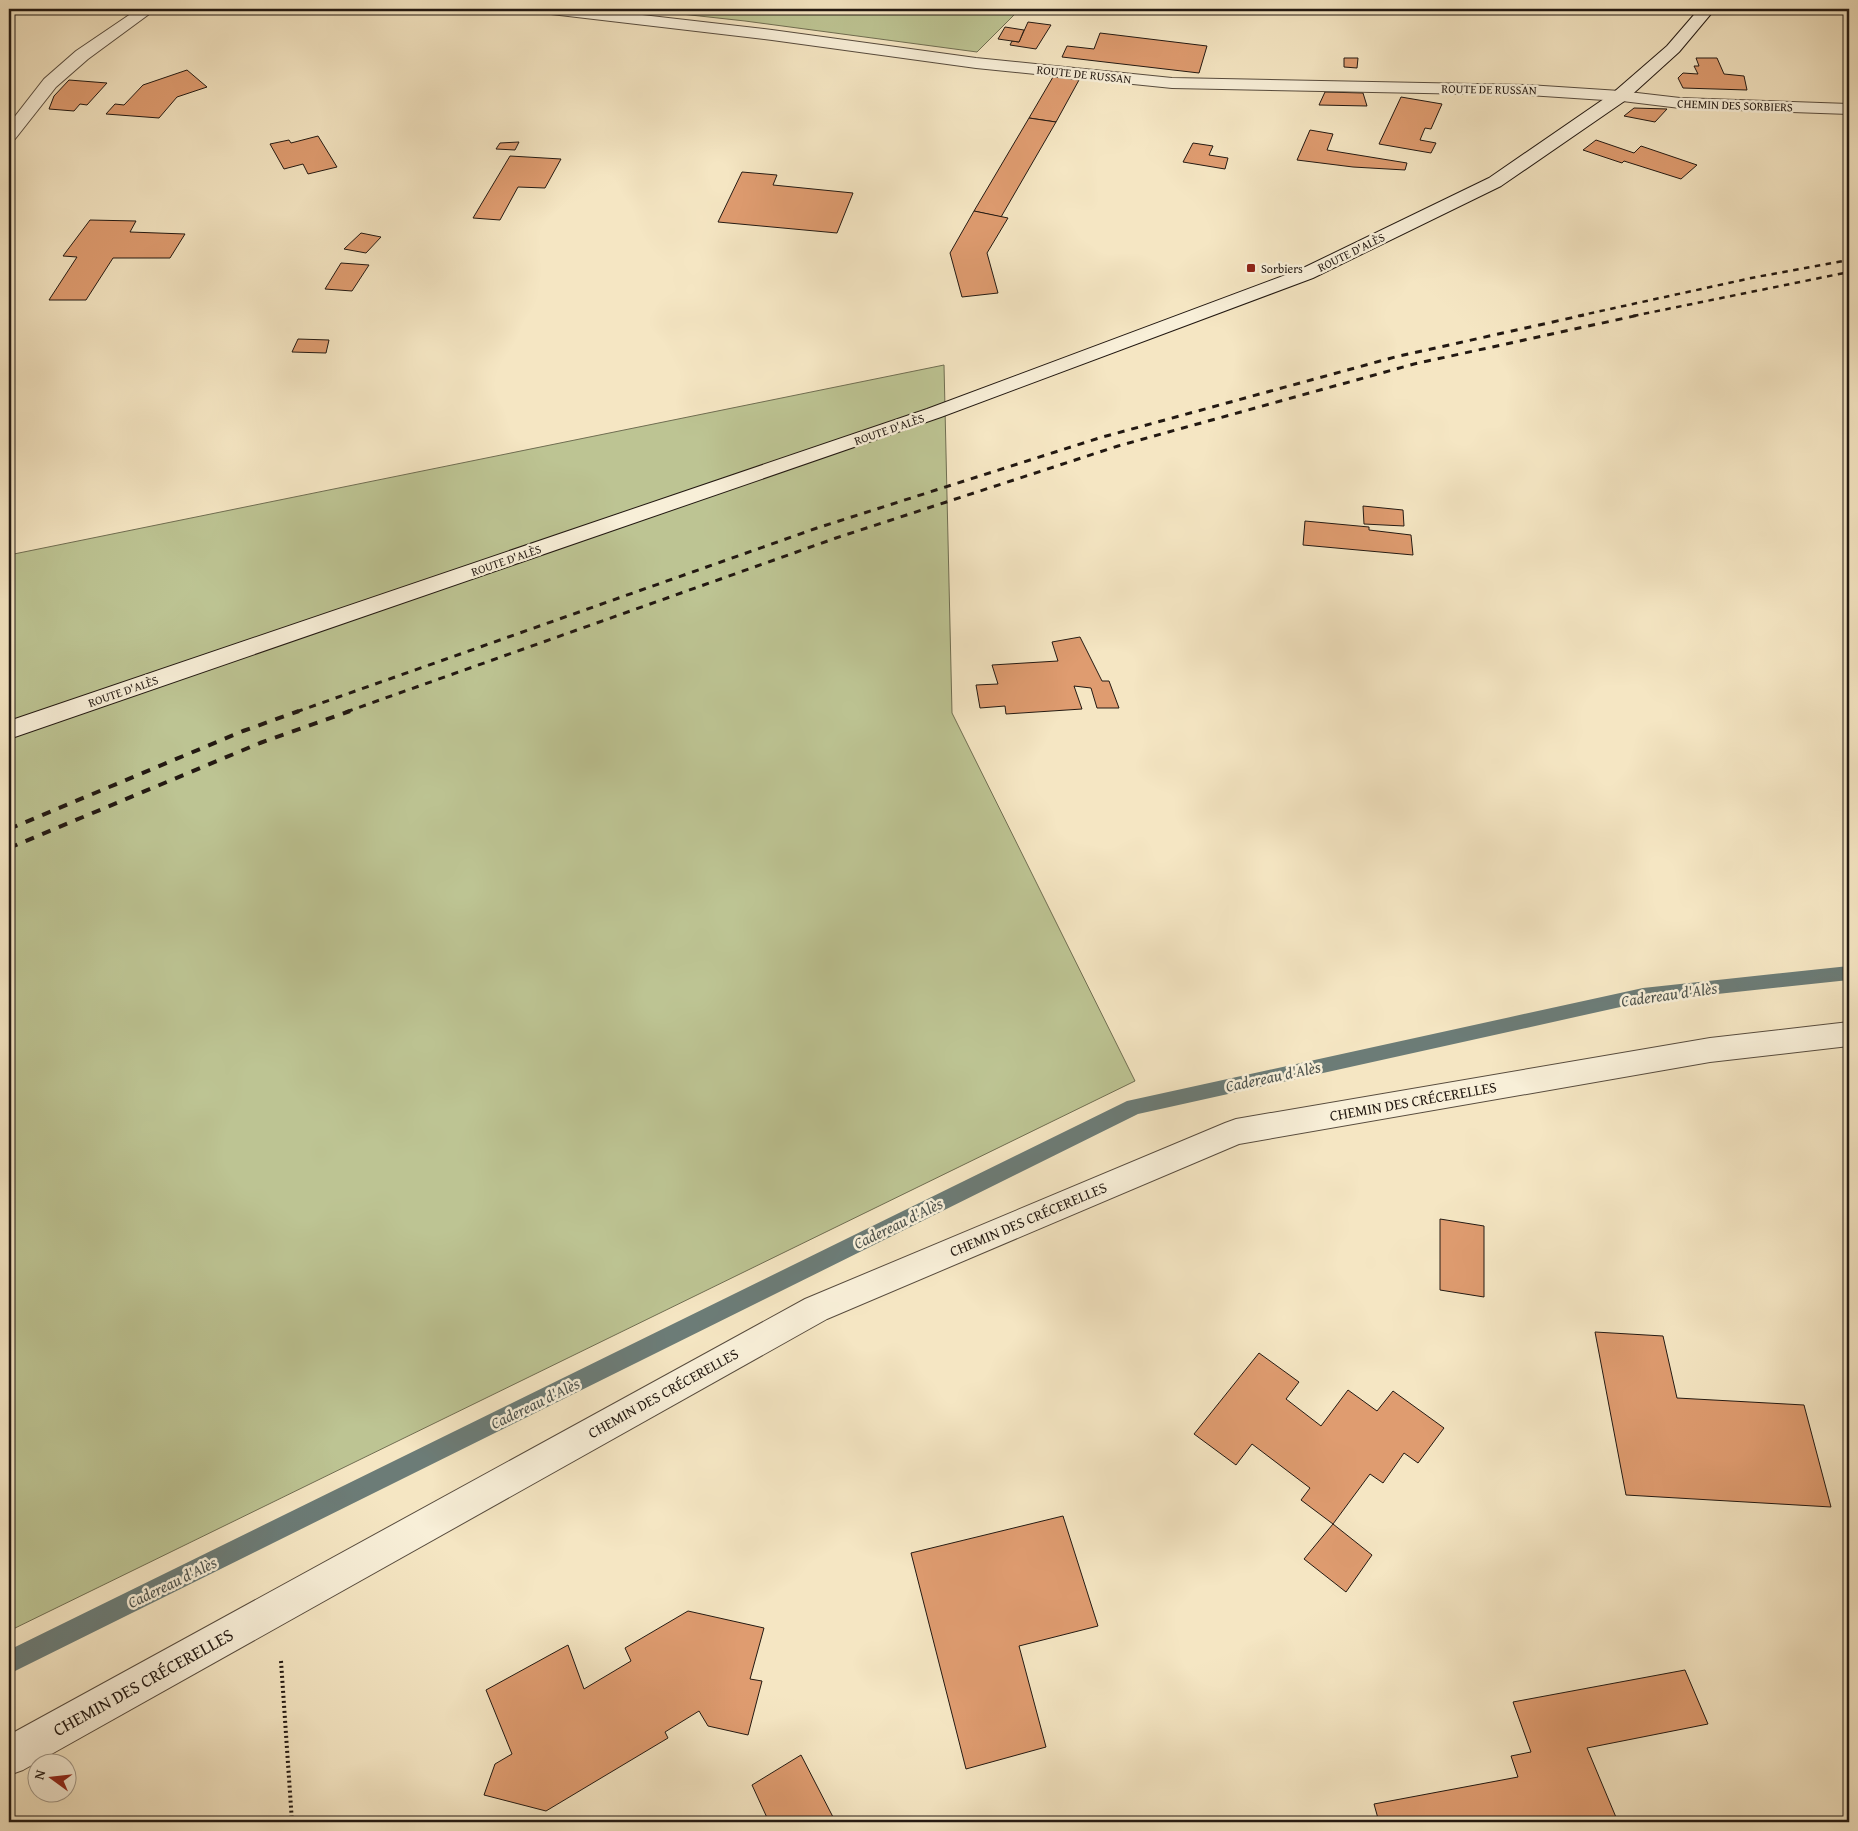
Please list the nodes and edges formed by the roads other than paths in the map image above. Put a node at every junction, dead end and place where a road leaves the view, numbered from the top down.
1 (148, 9) edge
2 (551, 9) edge
3 (1707, 9) edge
4 (1620, 96) junction
5 (1849, 109) edge
6 (9, 135) edge
7 (9, 730) edge
8 (1849, 1034) edge
9 (9, 1756) edge

1 - 6 street
2 - 4 street, ROUTE DE RUSSAN
3 - 4 street, ROUTE D'ALÈS
4 - 5 street, CHEMIN DES SORBIERS
4 - 7 street, ROUTE D'ALÈS
8 - 9 street, CHEMIN DES CRÉCERELLES

